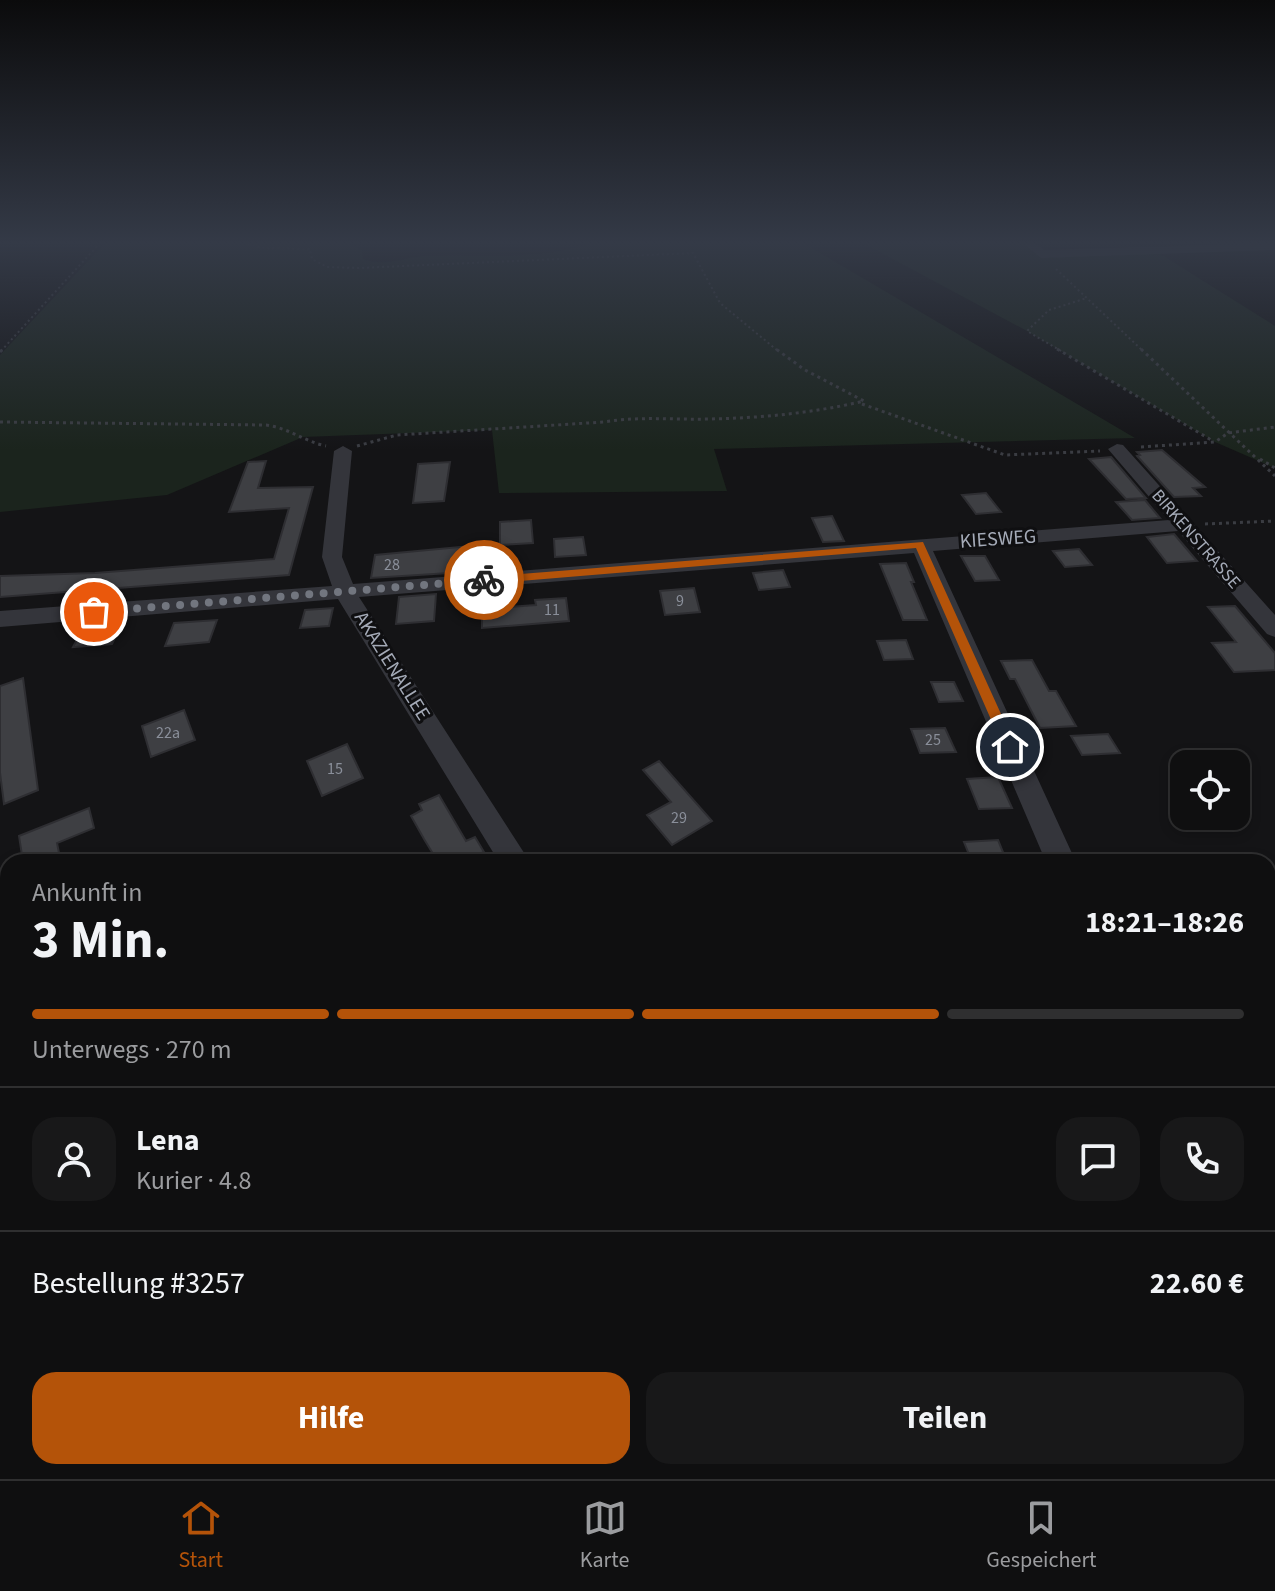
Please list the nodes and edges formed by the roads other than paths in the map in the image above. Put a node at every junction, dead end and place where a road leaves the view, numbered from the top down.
1 (1117, 449) road end
2 (343, 451) road end
3 (1183, 525) junction
4 (920, 544) junction
5 (345, 592) junction
6 (0, 619) edge
7 (1275, 629) edge
8 (510, 854) edge
9 (1057, 854) edge

1 - 3 street, BIRKENSTRASSE
2 - 5 street, AKAZIENALLEE
3 - 4 street, KIESWEG
3 - 7 street, BIRKENSTRASSE
4 - 5 street, KIESWEG
4 - 9 street
5 - 6 street, KIESWEG
5 - 8 street, AKAZIENALLEE

